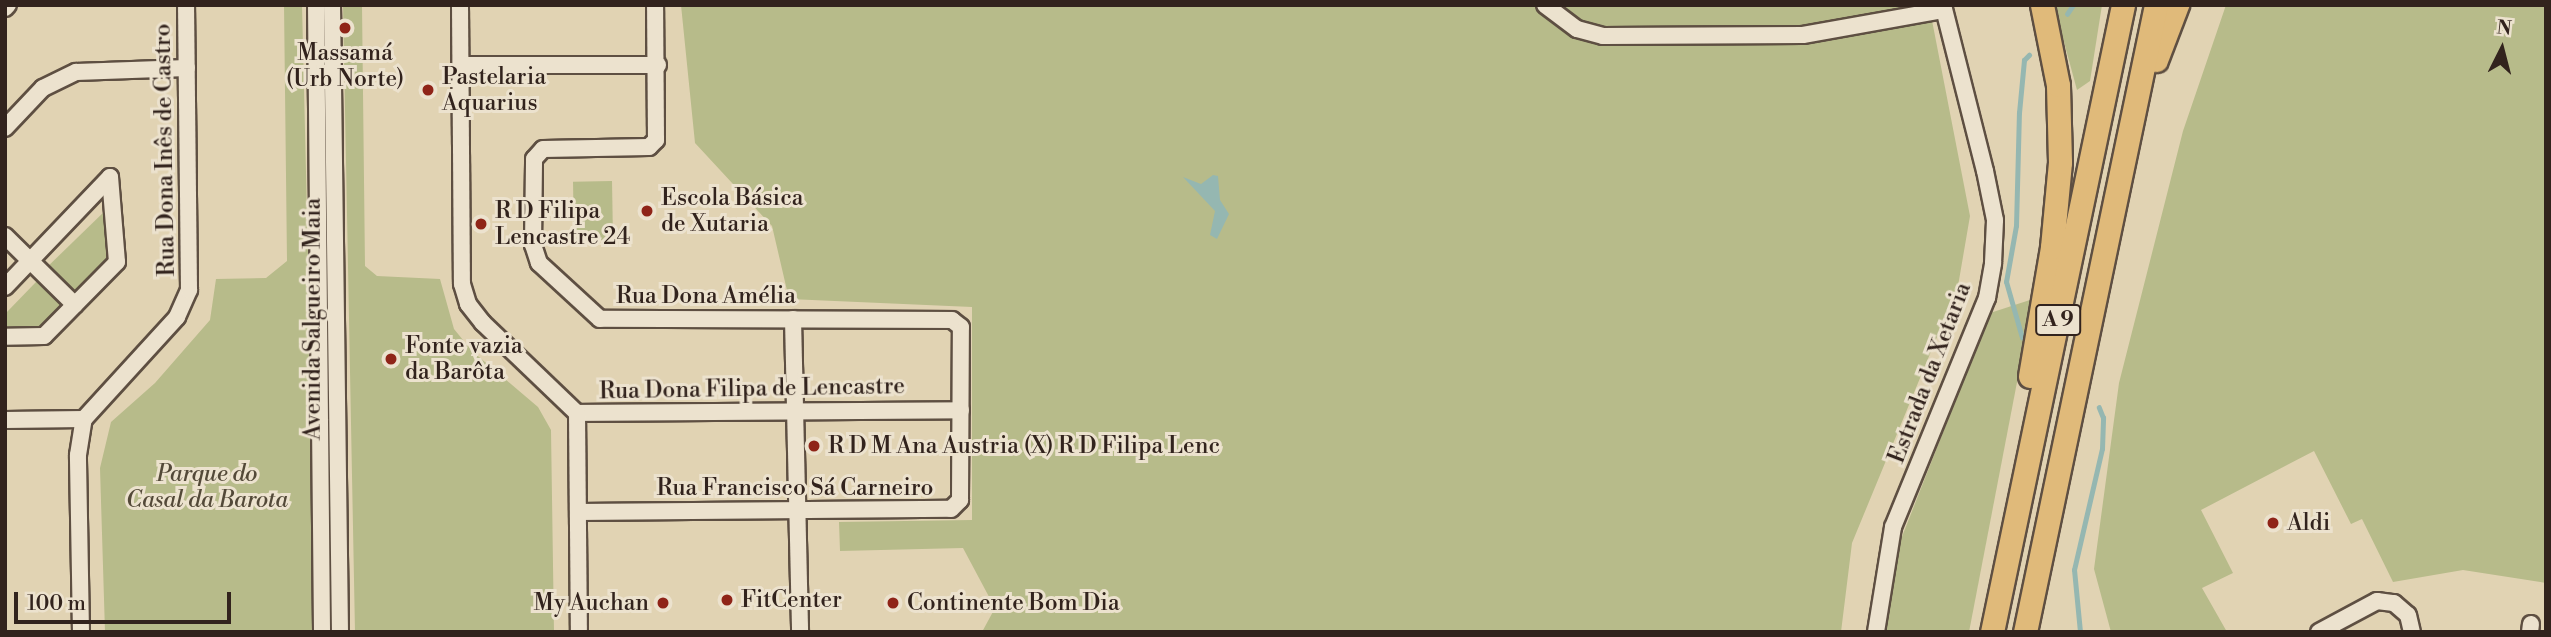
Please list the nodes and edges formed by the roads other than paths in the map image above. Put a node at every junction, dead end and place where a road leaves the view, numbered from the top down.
1 (186, 5) edge
2 (316, 5) edge
3 (332, 5) edge
4 (460, 5) edge
5 (655, 5) edge
6 (1545, 5) edge
7 (2042, 5) edge
8 (2123, 5) edge
9 (2156, 5) edge
10 (2178, 5) edge
11 (1943, 8) edge
12 (461, 65) junction
13 (658, 65) junction
14 (187, 68) junction
15 (2132, 122) junction
16 (5, 128) edge
17 (5, 236) edge
18 (30, 261) junction
19 (5, 287) edge
20 (75, 305) junction
21 (793, 319) junction
22 (952, 320) joint
23 (5, 337) edge
24 (797, 410) junction
25 (961, 410) junction
26 (578, 413) junction
27 (5, 419) edge
28 (84, 419) junction
29 (2024, 485) junction
30 (798, 509) junction
31 (578, 512) junction
32 (81, 632) edge
33 (322, 632) edge
34 (340, 632) edge
35 (579, 632) edge
36 (800, 632) edge
37 (1876, 632) edge
38 (1992, 632) edge
39 (2025, 632) edge
40 (2319, 632) edge
41 (2412, 632) edge

1 - 14 street, Rua Dona Inês de Castro
2 - 33 street, Avenida Salgueiro Maia
3 - 34 street, Avenida Salgueiro Maia
4 - 12 street, Rua Dona Filipa de Lencastre
5 - 13 street, Rua Dona Amélia
6 - 11 street
7 - 29 highway
8 - 29 highway, A 9
9 - 15 highway, A 9
10 - 15 highway
11 - 37 street, Estrada da Xetaria
12 - 13 street
12 - 26 street, Rua Dona Filipa de Lencastre
13 - 21 street, Rua Dona Amélia
14 - 16 street
14 - 28 street, Rua Dona Inês de Castro
15 - 39 highway, A 9
17 - 18 street
18 - 19 street
18 - 20 street
18 - 20 street
20 - 23 street
21 - 22 street, Rua Dona Amélia
21 - 24 street
22 - 25 street, Rua Francisco Sá Carneiro
24 - 25 street, Rua Dona Filipa de Lencastre
24 - 26 street, Rua Dona Filipa de Lencastre
24 - 30 street
25 - 30 street, Rua Francisco Sá Carneiro
26 - 31 street
27 - 28 street
28 - 32 street
29 - 38 highway, A 9
30 - 31 street, Rua Francisco Sá Carneiro
30 - 36 street
31 - 35 street
40 - 41 street

